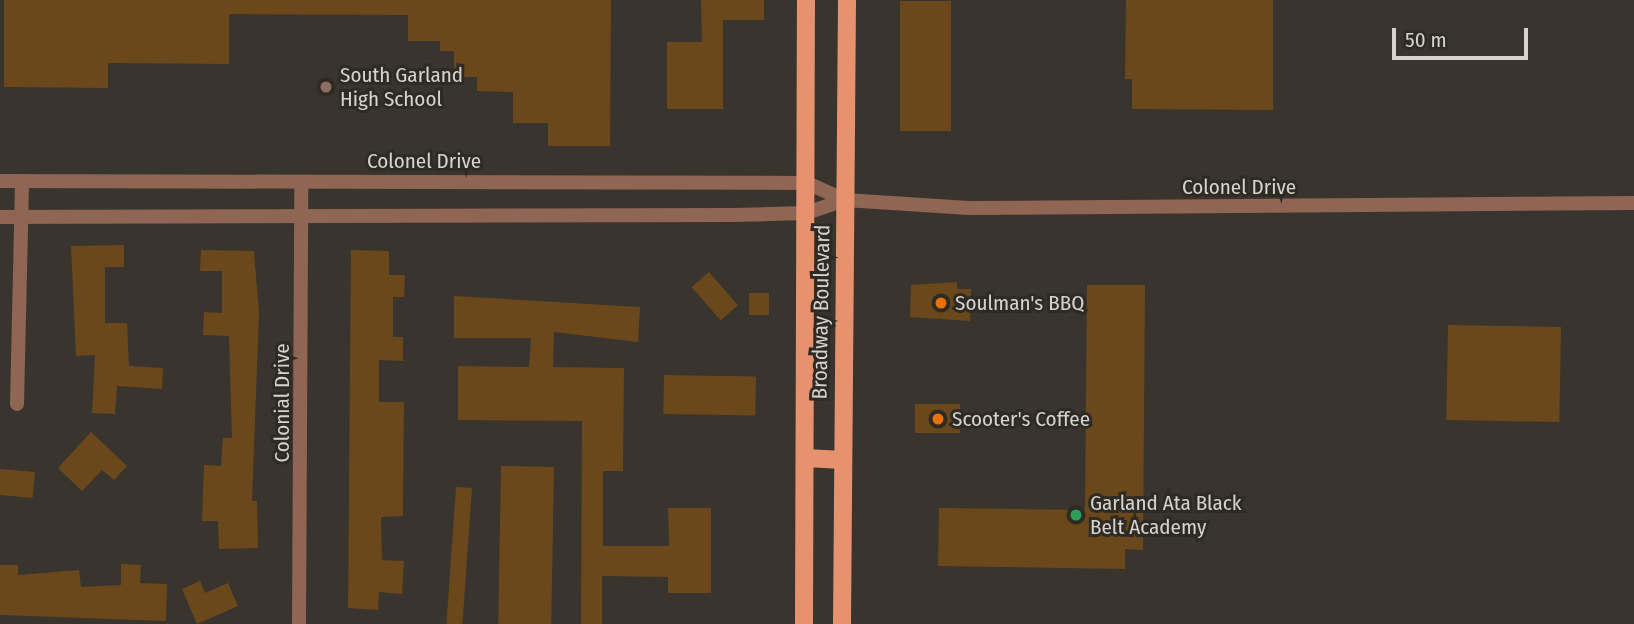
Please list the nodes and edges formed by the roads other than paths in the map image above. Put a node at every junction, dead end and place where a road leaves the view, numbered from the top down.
1 (806, 0) edge
2 (847, 0) edge
3 (0, 181) edge
4 (301, 181) junction
5 (22, 182) junction
6 (807, 183) junction
7 (845, 200) junction
8 (1634, 203) edge
9 (806, 213) junction
10 (302, 214) junction
11 (0, 217) edge
12 (20, 217) junction
13 (17, 404) dead end
14 (805, 458) junction
15 (843, 460) junction
16 (299, 624) edge
17 (804, 624) edge
18 (842, 624) edge

1 - 6 main road, Broadway Boulevard
2 - 7 main road, Broadway Boulevard
3 - 5 street, Colonel Drive
4 - 5 street, Colonel Drive
4 - 6 street, Colonel Drive
4 - 10 street, Colonial Drive
5 - 12 street
6 - 7 street, Colonel Drive
6 - 9 main road, Broadway Boulevard
7 - 8 street, Colonel Drive
7 - 9 street, Colonel Drive
7 - 15 main road, Broadway Boulevard
9 - 10 street, Colonel Drive
9 - 14 main road, Broadway Boulevard
10 - 12 street, Colonel Drive
10 - 16 street, Colonial Drive
11 - 12 street, Colonel Drive
12 - 13 street
14 - 15 main road
14 - 17 main road, Broadway Boulevard
15 - 18 main road, Broadway Boulevard

